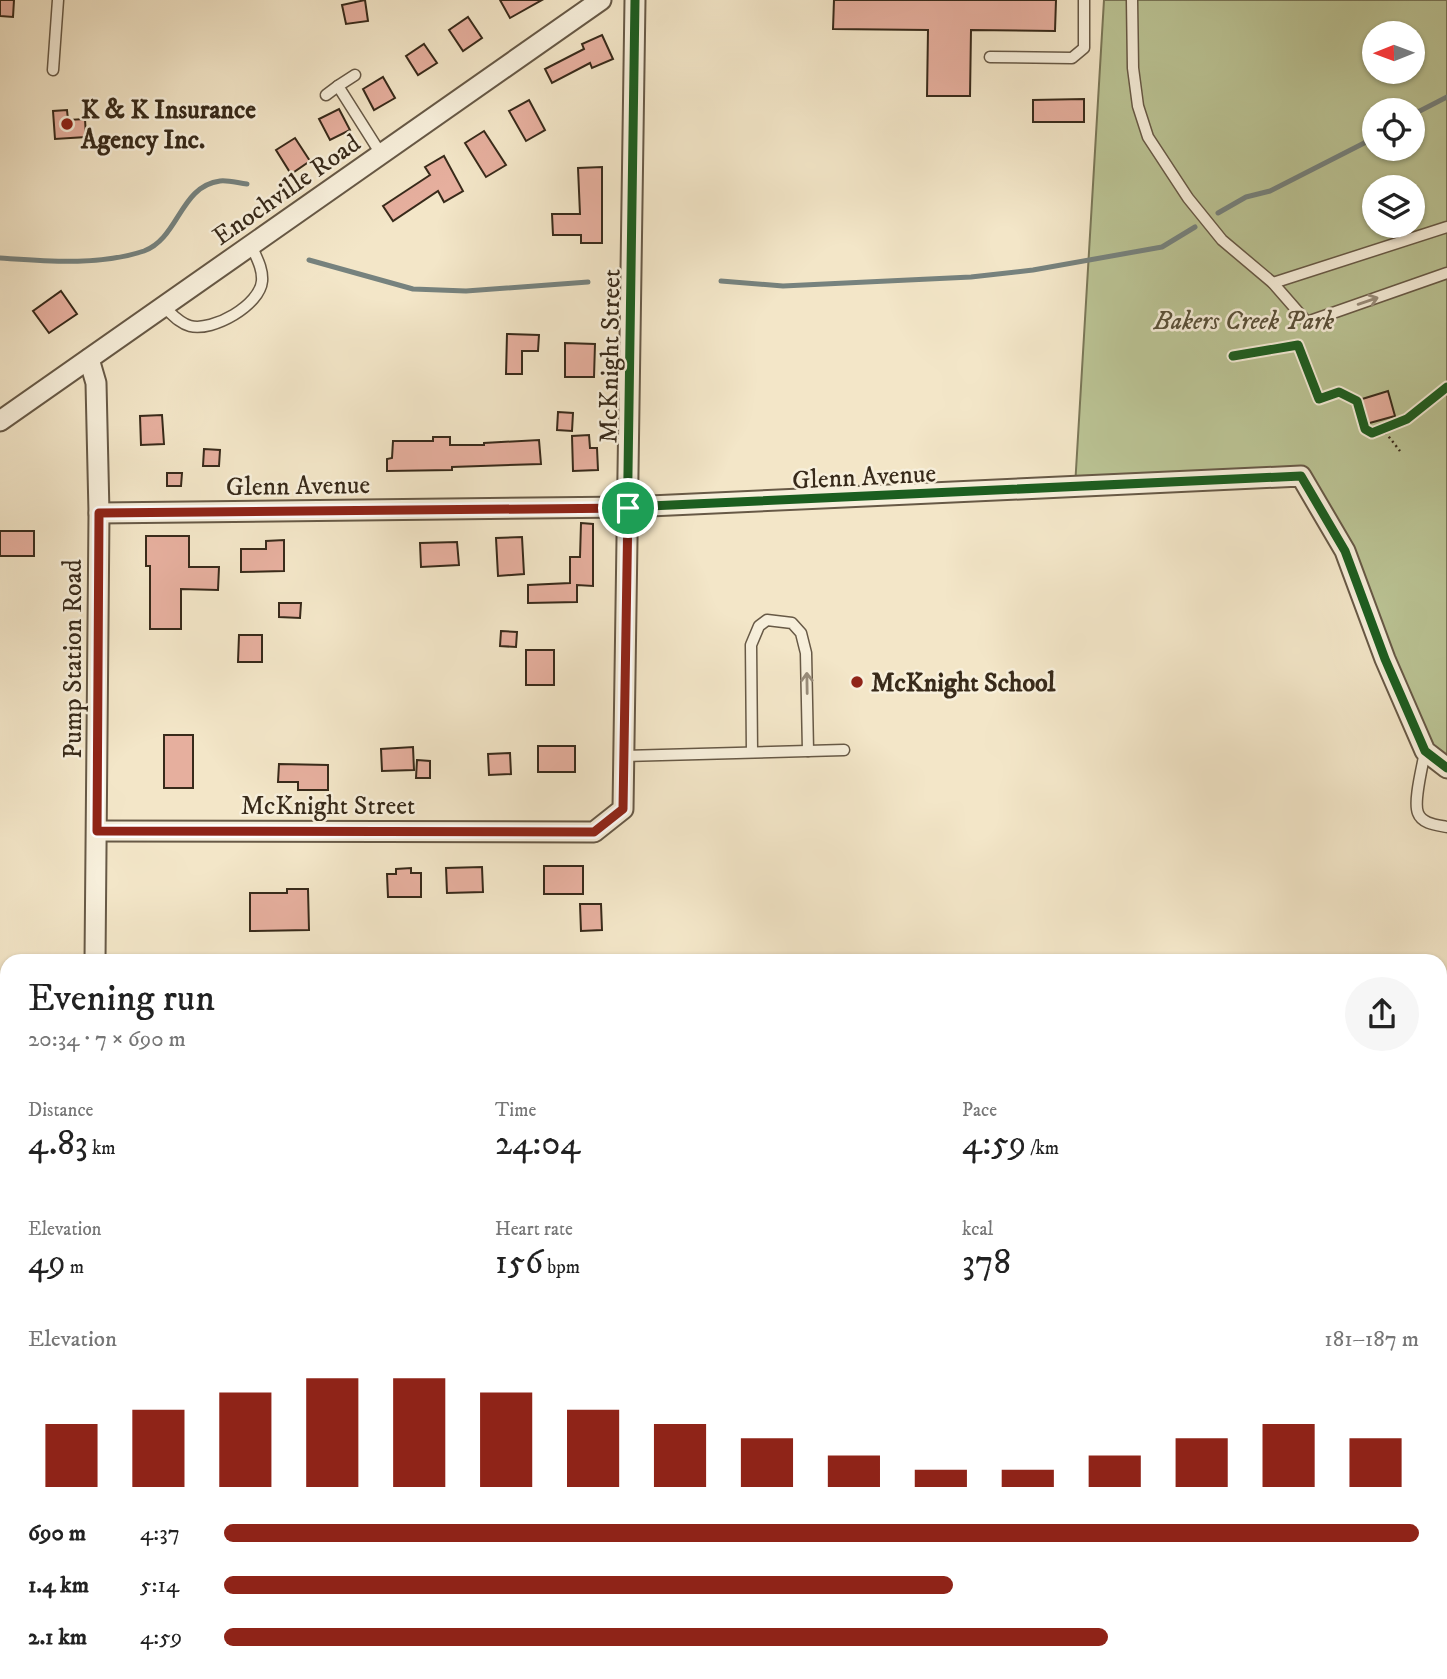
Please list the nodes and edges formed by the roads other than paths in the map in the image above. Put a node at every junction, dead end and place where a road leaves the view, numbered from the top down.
1 (58, 0) edge
2 (601, 0) edge
3 (635, 0) edge
4 (1084, 0) edge
5 (1132, 0) edge
6 (990, 57) dead end
7 (53, 70) dead end
8 (355, 75) dead end
9 (338, 86) junction
10 (326, 94) dead end
11 (381, 154) junction
12 (1447, 227) edge
13 (251, 245) junction
14 (1447, 273) edge
15 (1272, 283) junction
16 (164, 307) junction
17 (89, 359) junction
18 (0, 421) edge
19 (628, 508) junction
20 (99, 513) junction
21 (844, 750) dead end
22 (808, 751) junction
23 (1425, 751) junction
24 (752, 752) junction
25 (624, 756) junction
26 (1447, 768) edge
27 (1447, 827) edge
28 (97, 831) junction
29 (95, 954) edge

1 - 7 lane
2 - 11 street, Enochville Road
3 - 19 street, McKnight Street
4 - 6 lane
5 - 15 lane
8 - 9 lane
9 - 10 lane
9 - 11 lane
11 - 13 street, Enochville Road
12 - 15 lane
13 - 16 street, Enochville Road
13 - 16 lane
15 -> 14 lane
16 - 17 street, Enochville Road
17 - 18 street, Enochville Road
17 - 20 street, Pump Station Road
19 - 20 street, Glenn Avenue
19 - 23 street, Glenn Avenue
19 - 25 street, McKnight Street
20 - 28 street, Pump Station Road
21 - 22 lane
22 - 24 lane
22 -> 24 lane
23 - 26 street, Glenn Avenue
23 - 27 lane
24 - 25 lane
25 - 28 street, McKnight Street
28 - 29 street, Pump Station Road

